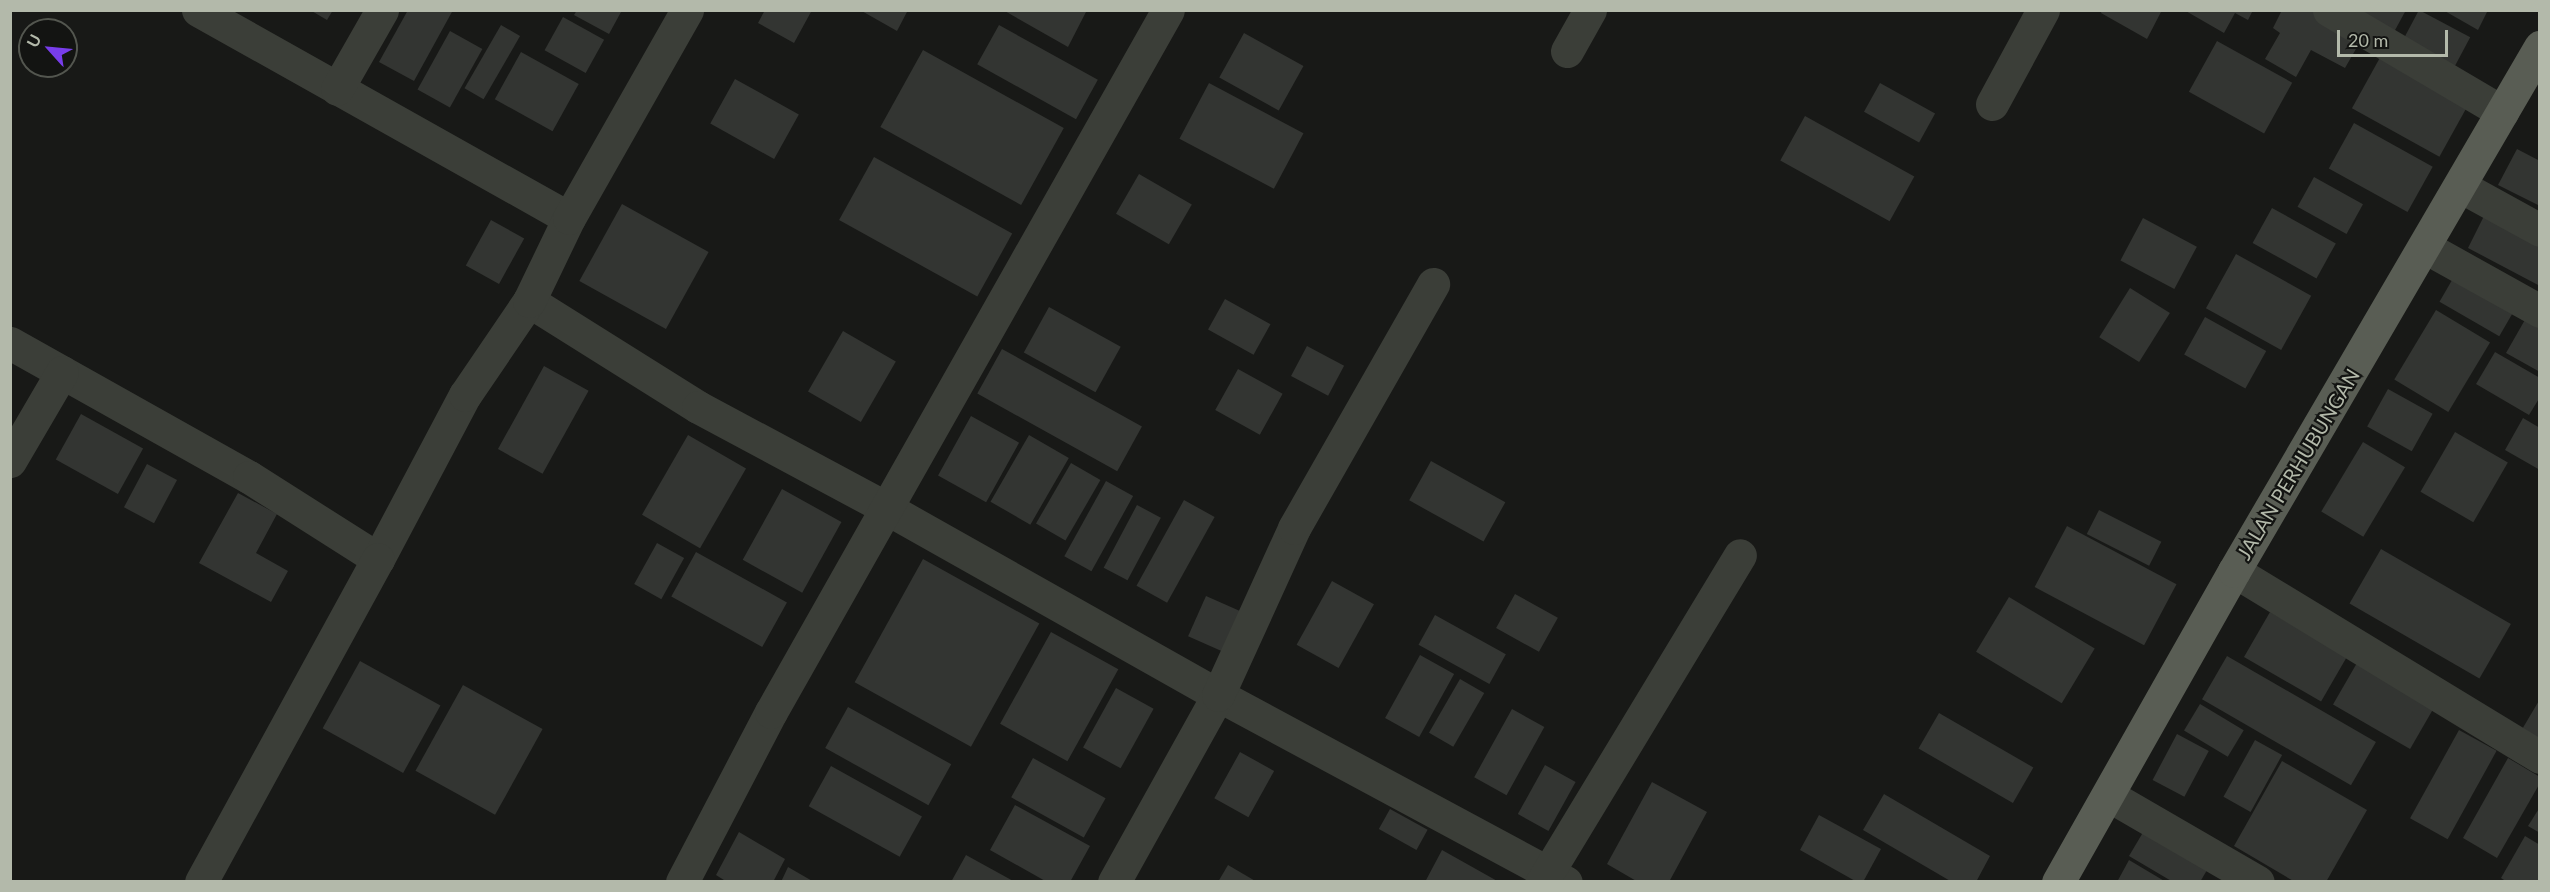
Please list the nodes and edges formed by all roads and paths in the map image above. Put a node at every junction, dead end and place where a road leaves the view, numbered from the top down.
1 (198, 10) edge
2 (382, 10) edge
3 (687, 10) edge
4 (1168, 10) edge
5 (1590, 10) edge
6 (2043, 10) edge
7 (2329, 10) edge
8 (1567, 51) dead end
9 (2538, 54) edge
10 (337, 89) junction
11 (1992, 104) dead end
12 (2502, 112) junction
13 (2460, 186) junction
14 (570, 218) junction
15 (2540, 230) edge
16 (2425, 247) junction
17 (1433, 284) dead end
18 (529, 301) junction
19 (2540, 311) edge
20 (10, 343) edge
21 (62, 372) junction
22 (10, 461) edge
23 (888, 509) junction
24 (1740, 555) dead end
25 (378, 559) junction
26 (2234, 571) junction
27 (1218, 695) junction
28 (2540, 757) edge
29 (2108, 795) junction
30 (1552, 878) edge
31 (201, 882) edge
32 (682, 882) edge
33 (1114, 882) edge
34 (2058, 882) edge
35 (2258, 882) edge

1 - 10 street
2 - 10 street
3 - 14 street
4 - 23 street
5 - 8 street
6 - 11 street
7 - 12 street
9 - 12 main road, JALAN PERHUBUNGAN
10 - 14 street
12 - 13 main road, JALAN PERHUBUNGAN
13 - 15 street
13 - 16 main road, JALAN PERHUBUNGAN
14 - 18 street
16 - 19 street
16 - 26 main road, JALAN PERHUBUNGAN
17 - 27 street
18 - 23 street
18 - 25 street
20 - 21 street
21 - 22 street
21 - 25 street
23 - 27 street
23 - 32 street
24 - 30 street
25 - 31 street
26 - 28 street
26 - 29 main road, JALAN PERHUBUNGAN
27 - 30 street
27 - 33 street
29 - 34 main road, JALAN PERHUBUNGAN
29 - 35 street

